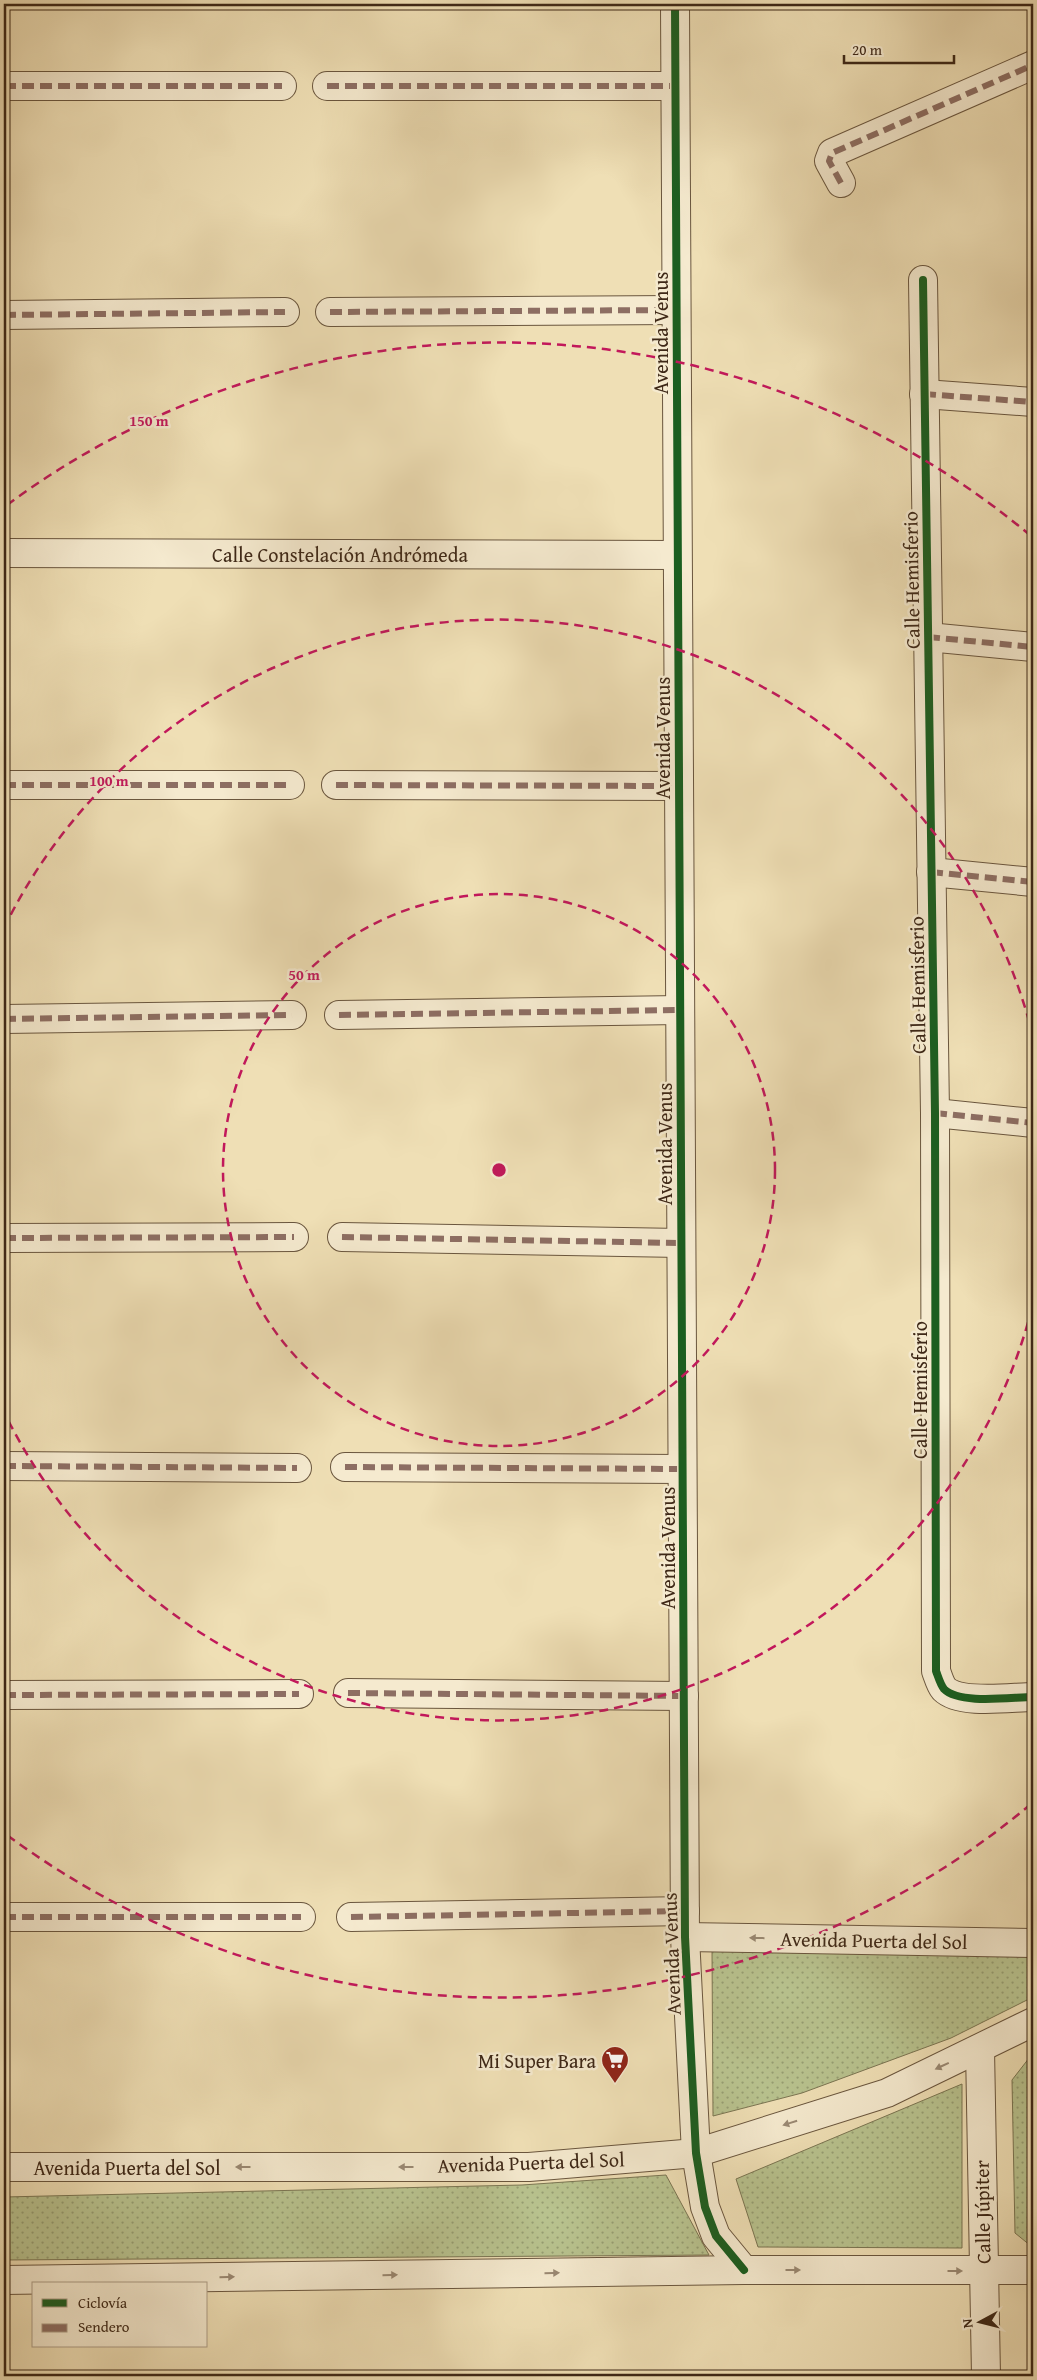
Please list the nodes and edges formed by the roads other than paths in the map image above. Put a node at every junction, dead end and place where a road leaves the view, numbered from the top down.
1 (674, 4) edge
2 (1033, 65) edge
3 (4, 86) edge
4 (282, 86) dead end
5 (327, 86) dead end
6 (675, 86) junction
7 (841, 183) dead end
8 (923, 280) dead end
9 (676, 310) junction
10 (284, 312) dead end
11 (330, 312) dead end
12 (4, 315) edge
13 (924, 394) junction
14 (1033, 402) edge
15 (4, 553) edge
16 (677, 555) junction
17 (928, 637) junction
18 (1033, 647) edge
19 (4, 785) edge
20 (290, 785) dead end
21 (336, 785) dead end
22 (678, 786) junction
23 (931, 872) junction
24 (1033, 882) edge
25 (680, 1010) junction
26 (339, 1014) dead end
27 (292, 1015) dead end
28 (4, 1019) edge
29 (935, 1113) junction
30 (1033, 1122) edge
31 (294, 1237) dead end
32 (342, 1237) dead end
33 (4, 1238) edge
34 (681, 1243) junction
35 (4, 1466) edge
36 (345, 1467) dead end
37 (297, 1468) dead end
38 (682, 1469) junction
39 (299, 1694) dead end
40 (348, 1694) dead end
41 (4, 1695) edge
42 (684, 1696) junction
43 (1033, 1697) edge
44 (685, 1910) junction
45 (301, 1917) dead end
46 (351, 1917) dead end
47 (4, 1918) edge
48 (684, 1937) junction
49 (1033, 1943) edge
50 (1033, 2022) edge
51 (980, 2049) junction
52 (696, 2153) junction
53 (4, 2167) edge
54 (744, 2270) junction
55 (1033, 2270) edge
56 (982, 2271) junction
57 (4, 2280) edge
58 (986, 2376) edge

1 - 6 street, Avenida Venus
2 - 7 street
3 - 4 street
5 - 6 street
6 - 9 street, Avenida Venus
8 - 13 street, Calle Hemisferio
9 - 11 street
9 - 16 street, Avenida Venus
10 - 12 street
13 - 14 street
13 - 17 street, Calle Hemisferio
15 - 16 street, Calle Constelación Andrómeda
16 - 22 street, Avenida Venus
17 - 18 street
17 - 23 street, Calle Hemisferio
19 - 20 street
21 - 22 street
22 - 25 street, Avenida Venus
23 - 24 street
23 - 29 street, Calle Hemisferio
25 - 26 street
25 - 34 street, Avenida Venus
27 - 28 street
29 - 30 street
29 - 43 street, Calle Hemisferio
31 - 33 street
32 - 34 street
34 - 38 street, Avenida Venus
35 - 37 street
36 - 38 street
38 - 42 street, Avenida Venus
39 - 41 street
40 - 42 street
42 - 44 street, Avenida Venus
44 - 46 street
44 - 48 street, Avenida Venus
45 - 47 street
49 -> 48 street, Avenida Puerta del Sol
48 - 52 street, Avenida Venus
50 - 51 street, Avenida Puerta del Sol
51 -> 52 street, Avenida Puerta del Sol
51 - 56 street, Calle Júpiter
52 -> 53 street, Avenida Puerta del Sol
52 - 54 street, Avenida Venus
54 -> 56 street
57 -> 54 street
55 - 56 street
56 - 58 street, Calle Júpiter

